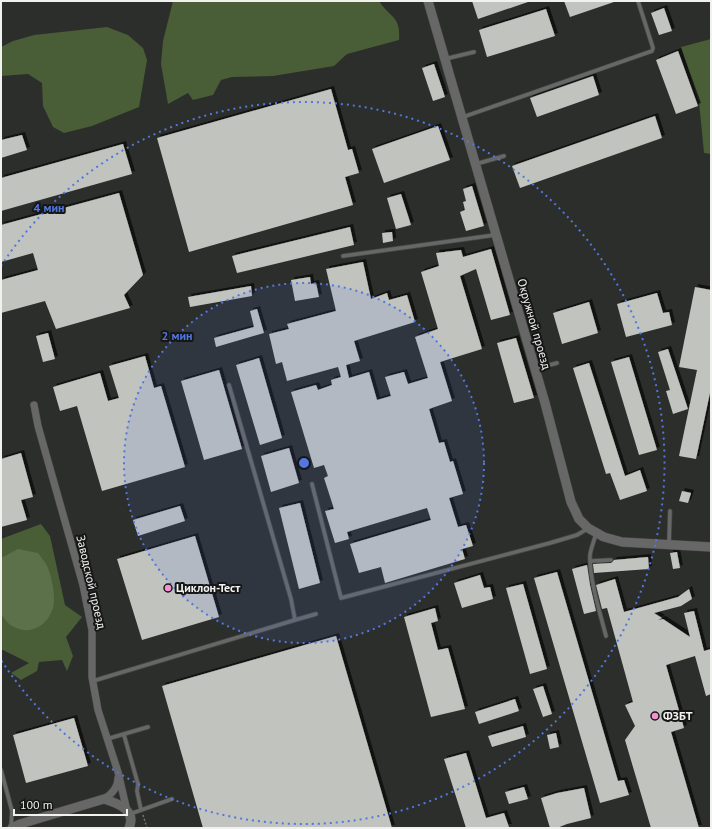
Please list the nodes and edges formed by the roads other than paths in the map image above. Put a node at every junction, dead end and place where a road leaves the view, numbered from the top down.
1 (428, 1) edge
2 (638, 1) edge
3 (474, 52) dead end
4 (445, 59) junction
5 (462, 118) junction
6 (504, 156) dead end
7 (476, 165) junction
8 (496, 235) junction
9 (343, 256) dead end
10 (557, 363) dead end
11 (535, 369) junction
12 (229, 385) dead end
13 (34, 405) dead end
14 (312, 484) dead end
15 (670, 511) dead end
16 (592, 530) junction
17 (669, 545) junction
18 (711, 547) edge
19 (611, 560) dead end
20 (590, 561) junction
21 (316, 614) dead end
22 (295, 620) junction
23 (606, 636) dead end
24 (93, 680) junction
25 (148, 727) dead end
26 (124, 735) junction
27 (107, 739) junction
28 (1, 770) edge
29 (118, 772) junction
30 (104, 799) junction
31 (172, 799) dead end
32 (141, 810) junction
33 (128, 813) junction
34 (130, 827) edge
35 (12, 828) edge

1 - 4 street, Окружной проезд
2 - 5 lane
3 - 4 lane
4 - 5 street, Окружной проезд
5 - 7 street, Окружной проезд
6 - 7 lane
7 - 8 street, Окружной проезд
8 - 9 lane
8 - 11 street, Окружной проезд
10 - 11 lane
11 - 16 street, Окружной проезд
12 - 22 lane
13 - 24 street, Заводской проезд
14 - 16 lane
15 - 17 lane
16 - 17 street
16 - 20 lane
17 - 18 street
19 - 20 lane
20 - 23 lane
21 - 22 lane
22 - 24 lane
24 - 27 street, Заводской проезд
25 - 26 lane
26 - 27 lane
26 - 32 lane
27 - 29 street, Заводской проезд
28 - 35 lane
29 - 30 street
29 - 33 street, Заводской проезд
30 - 33 street
30 - 35 street
31 - 32 lane
32 - 33 lane
33 - 34 street

